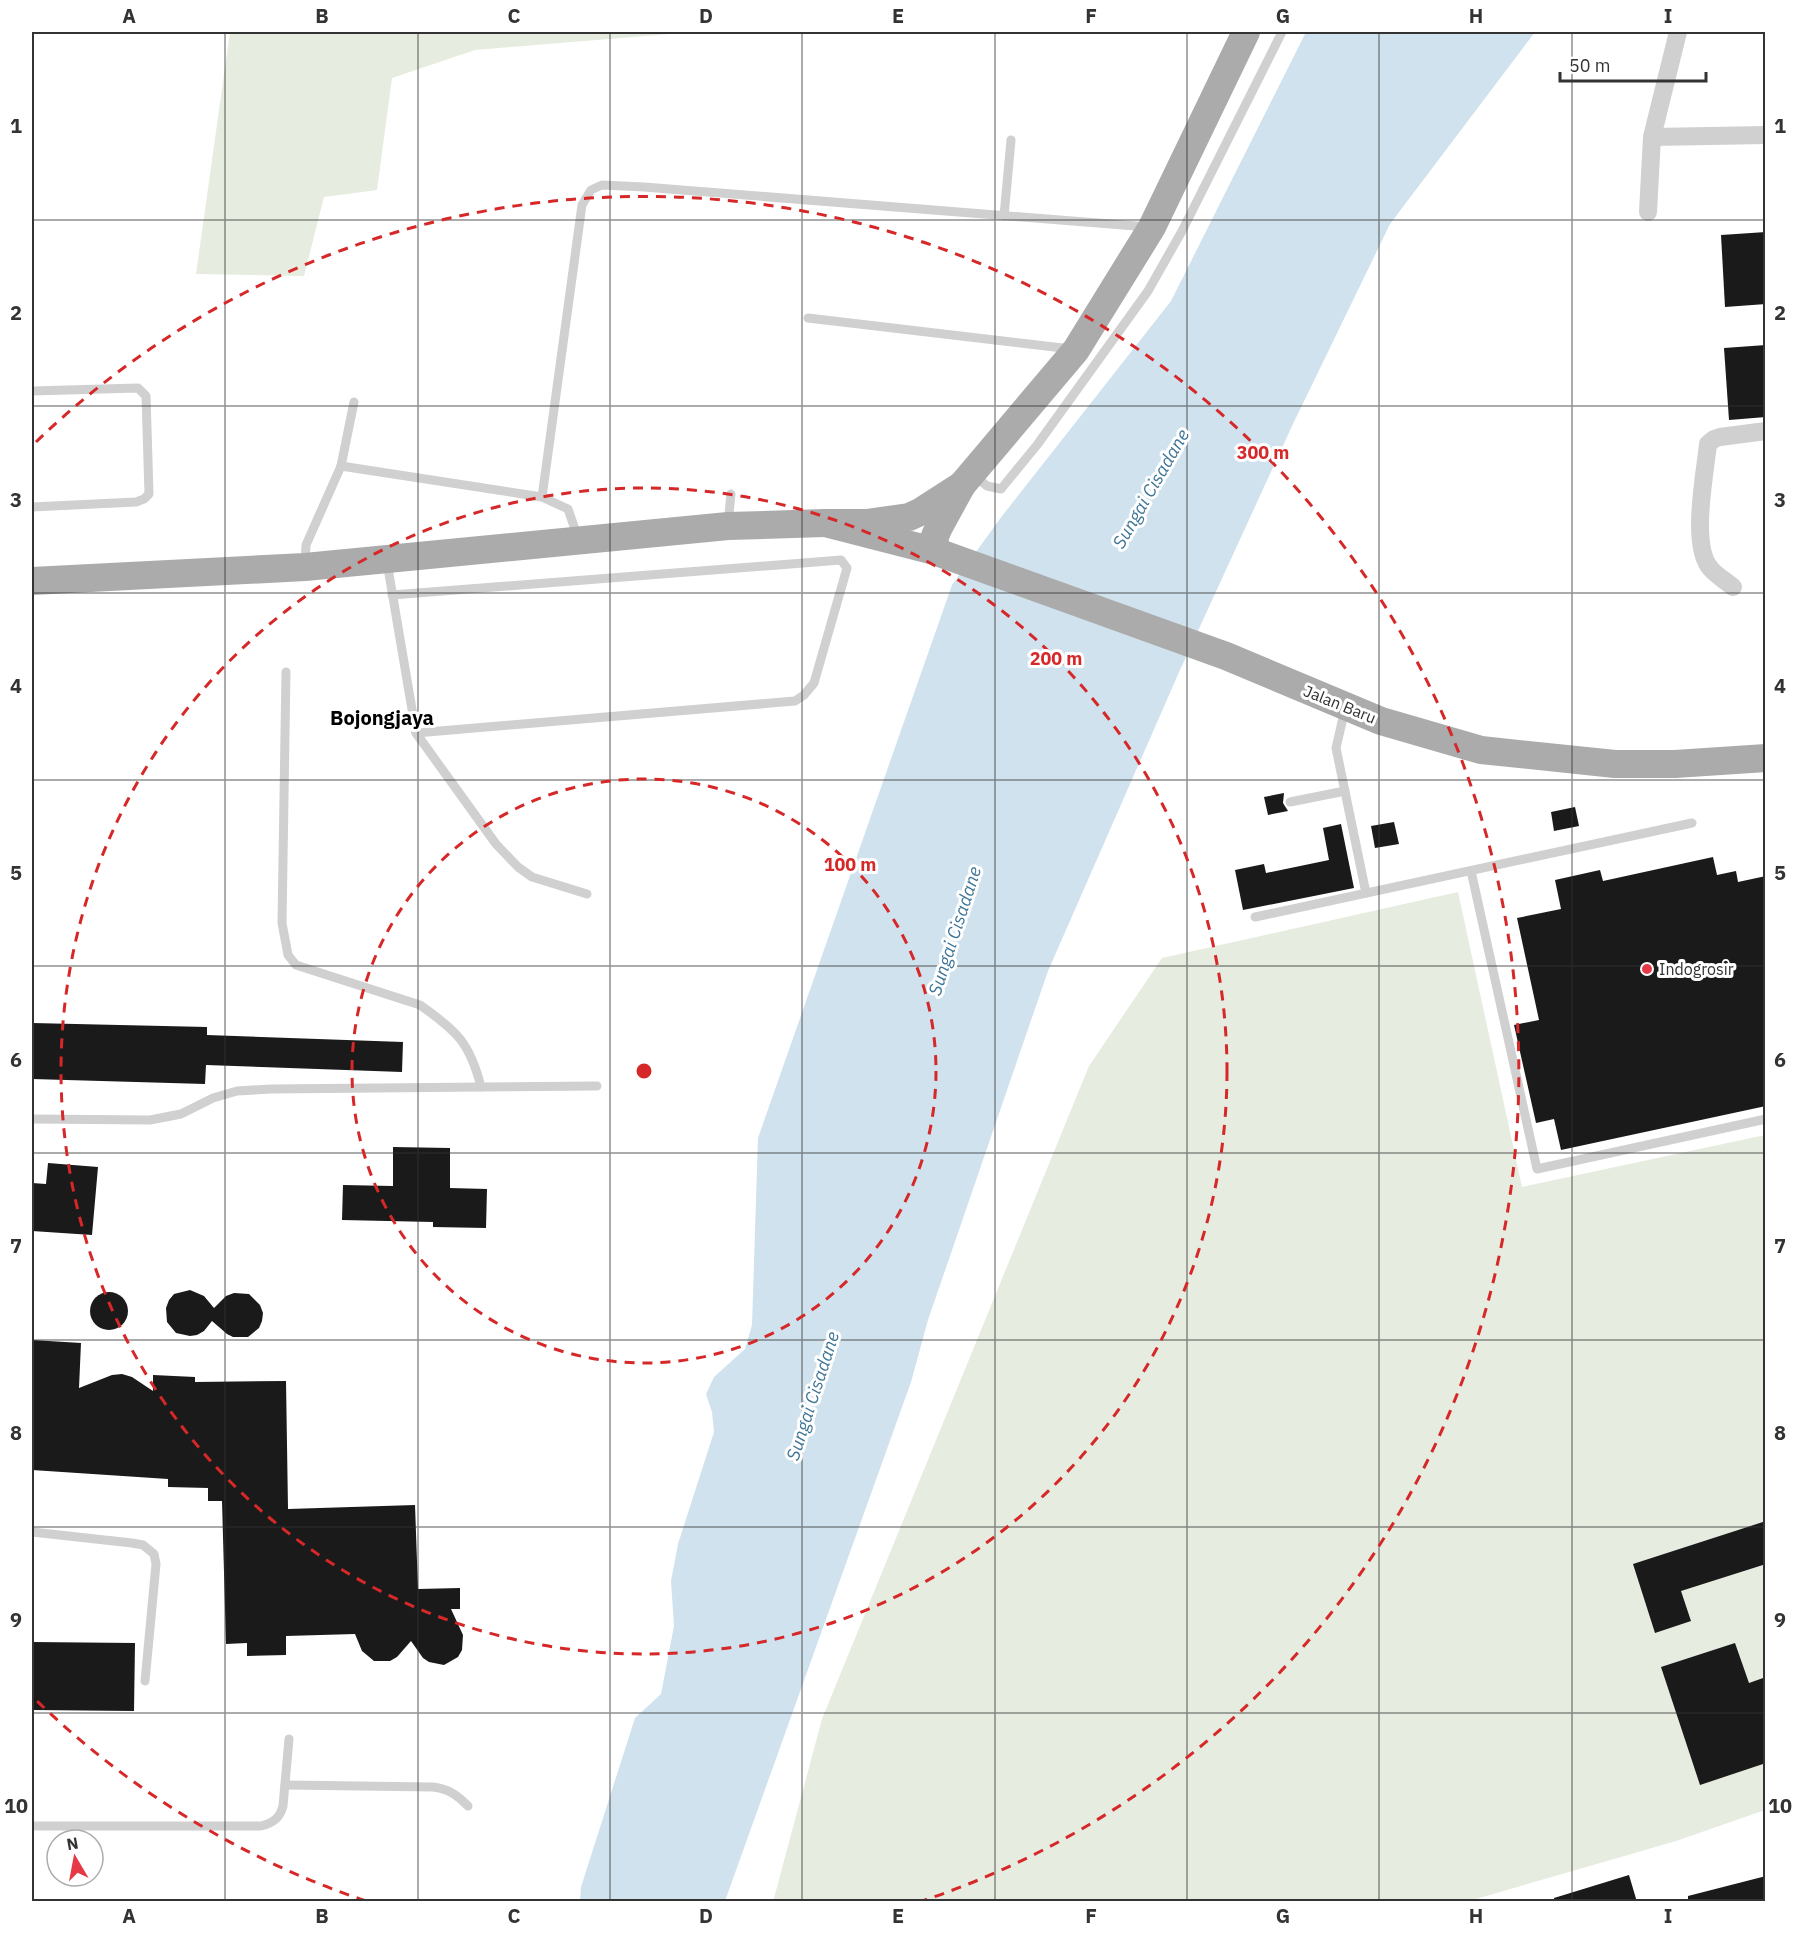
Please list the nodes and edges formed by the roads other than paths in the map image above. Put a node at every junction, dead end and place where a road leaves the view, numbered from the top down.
1 (1246, 32) edge
2 (1282, 32) edge
3 (1678, 32) edge
4 (1766, 135) edge
5 (1652, 136) junction
6 (1011, 140) dead end
7 (1648, 212) dead end
8 (1004, 216) junction
9 (1152, 227) junction
10 (808, 318) dead end
11 (1076, 350) junction
12 (32, 391) edge
13 (354, 402) dead end
14 (1766, 431) edge
15 (341, 466) junction
16 (967, 479) junction
17 (732, 494) dead end
18 (542, 497) junction
19 (32, 507) edge
20 (825, 523) junction
21 (728, 526) junction
22 (579, 540) junction
23 (940, 553) junction
24 (387, 560) junction
25 (304, 567) junction
26 (32, 581) edge
27 (1733, 587) dead end
28 (392, 595) junction
29 (286, 672) dead end
30 (1346, 707) junction
31 (416, 733) junction
32 (1766, 758) edge
33 (1345, 791) junction
34 (1290, 802) dead end
35 (1692, 823) dead end
36 (1471, 871) junction
37 (1366, 893) junction
38 (587, 894) dead end
39 (1255, 917) dead end
40 (597, 1086) dead end
41 (481, 1087) junction
42 (32, 1119) edge
43 (1766, 1119) edge
44 (32, 1532) edge
45 (145, 1681) dead end
46 (289, 1739) dead end
47 (285, 1785) junction
48 (468, 1806) dead end
49 (32, 1826) edge

1 - 9 main road
2 - 16 lane
3 - 5 street
4 - 5 street
5 - 7 street
6 - 8 lane
8 - 9 lane
8 - 18 lane
9 - 11 main road
10 - 11 lane
11 - 16 main road
12 - 19 lane
13 - 15 lane
14 - 27 street
15 - 18 lane
15 - 25 lane
16 - 20 main road
16 - 23 main road
17 - 21 lane
18 - 22 lane
20 - 21 main road
20 - 23 main road, Jalan Baru
21 - 22 main road
22 - 24 main road
23 - 30 main road, Jalan Baru
24 - 25 main road
24 - 28 lane
25 - 26 main road
28 - 31 lane
28 - 31 lane
29 - 41 lane
30 - 32 main road, Jalan Baru
30 - 33 lane
31 - 38 lane
33 - 34 lane
33 - 37 lane
35 - 36 lane
36 - 37 lane
36 - 43 lane
37 - 39 lane
40 - 41 lane
41 - 42 lane
44 - 45 lane
46 - 47 lane
47 - 48 lane
47 - 49 lane

